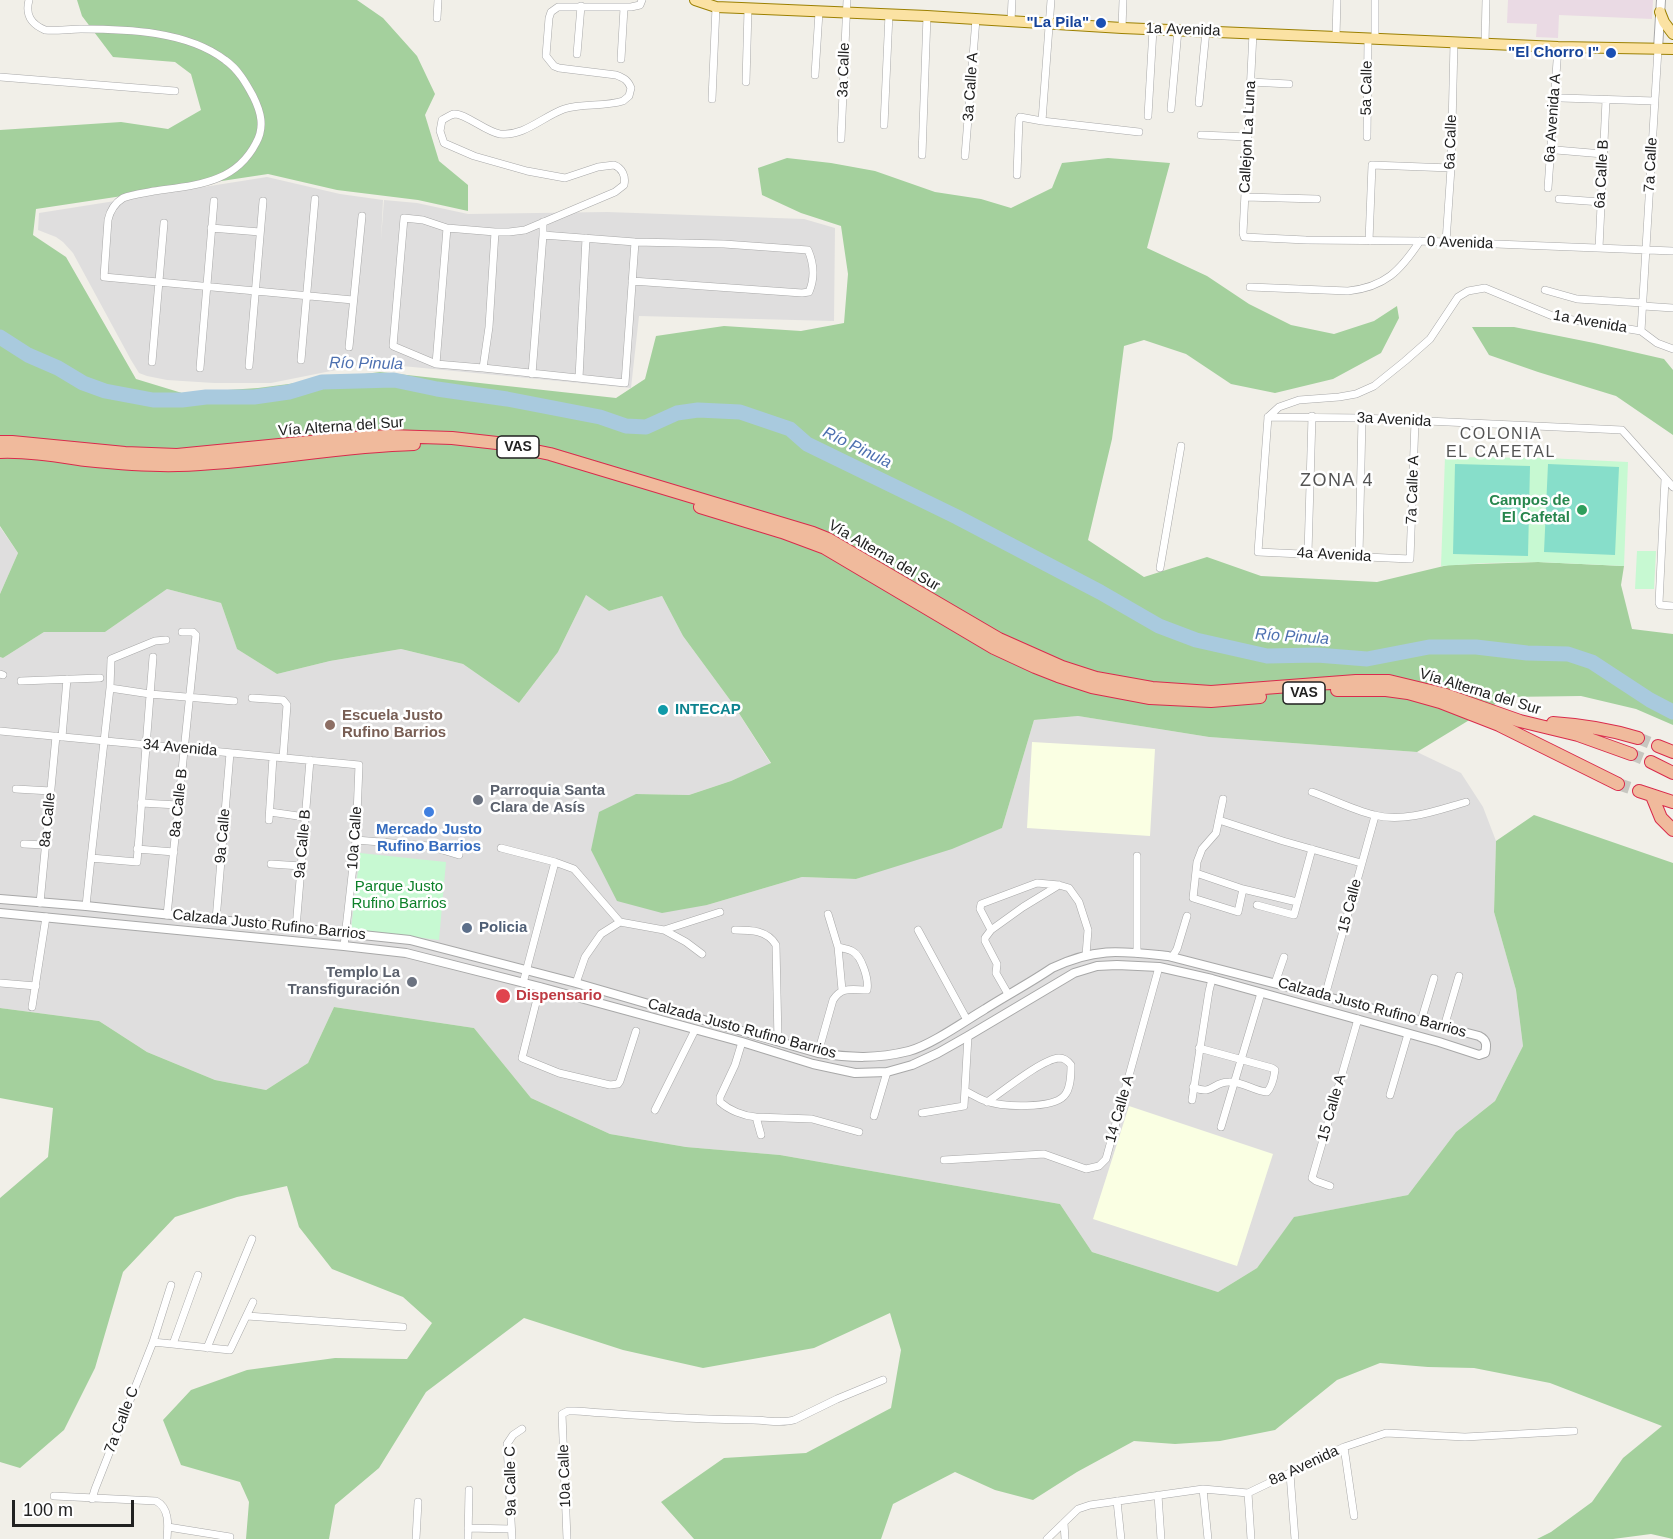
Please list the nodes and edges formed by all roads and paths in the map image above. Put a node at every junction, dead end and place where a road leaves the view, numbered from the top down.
1 (29, 0) edge
2 (438, 0) edge
3 (642, 0) edge
4 (695, 0) edge
5 (847, 0) edge
6 (1012, 0) edge
7 (1051, 0) edge
8 (1123, 0) edge
9 (1337, 0) edge
10 (1375, 0) edge
11 (1485, 0) edge
12 (1661, 0) edge
13 (581, 6) junction
14 (716, 7) junction
15 (624, 8) junction
16 (748, 9) junction
17 (819, 12) junction
18 (846, 12) junction
19 (1660, 12) junction
20 (889, 14) junction
21 (927, 16) junction
22 (437, 18) dead end
23 (976, 19) junction
24 (1011, 21) junction
25 (1050, 24) junction
26 (1122, 28) junction
27 (1153, 29) junction
28 (1178, 30) junction
29 (1206, 32) junction
30 (1252, 33) junction
31 (1673, 34) edge
32 (1336, 38) junction
33 (1372, 39) junction
34 (1454, 43) junction
35 (1485, 44) junction
36 (1558, 47) junction
37 (1658, 49) junction
38 (1673, 49) edge
39 (577, 54) dead end
40 (621, 59) dead end
41 (815, 75) dead end
42 (0, 77) edge
43 (746, 82) dead end
44 (1251, 82) junction
45 (1289, 84) dead end
46 (175, 91) dead end
47 (1561, 98) dead end
48 (712, 99) dead end
49 (1606, 100) junction
50 (1655, 101) junction
51 (1199, 103) dead end
52 (1171, 109) dead end
53 (1148, 116) dead end
54 (1042, 121) junction
55 (884, 125) dead end
56 (1139, 132) dead end
57 (1202, 135) dead end
58 (1248, 137) junction
59 (1367, 137) dead end
60 (841, 140) dead end
61 (1556, 150) dead end
62 (1603, 154) junction
63 (922, 155) dead end
64 (965, 156) dead end
65 (1451, 168) junction
66 (1017, 175) dead end
67 (1548, 188) dead end
68 (1245, 197) junction
69 (315, 199) dead end
70 (1317, 199) dead end
71 (1559, 199) dead end
72 (214, 201) dead end
73 (263, 201) dead end
74 (1601, 202) junction
75 (362, 216) dead end
76 (543, 222) junction
77 (164, 223) dead end
78 (211, 228) junction
79 (447, 228) junction
80 (260, 232) junction
81 (495, 232) junction
82 (543, 235) junction
83 (586, 238) junction
84 (1248, 238) joint
85 (1369, 241) junction
86 (1420, 241) junction
87 (635, 242) junction
88 (1446, 242) junction
89 (1599, 248) junction
90 (1646, 250) junction
91 (1673, 251) edge
92 (632, 281) junction
93 (159, 283) junction
94 (1250, 286) dead end
95 (207, 287) junction
96 (1545, 290) dead end
97 (255, 291) junction
98 (307, 296) junction
99 (353, 300) junction
100 (1643, 305) junction
101 (1673, 308) edge
102 (1641, 331) junction
103 (349, 347) dead end
104 (1673, 349) edge
105 (301, 360) dead end
106 (152, 362) dead end
107 (436, 364) junction
108 (249, 366) dead end
109 (201, 368) dead end
110 (483, 368) junction
111 (532, 374) junction
112 (579, 378) junction
113 (1312, 416) junction
114 (1268, 417) junction
115 (1362, 418) junction
116 (1415, 421) junction
117 (0, 442) edge
118 (1181, 446) dead end
119 (0, 452) edge
120 (1665, 480) junction
121 (1673, 487) edge
122 (1308, 553) junction
123 (1359, 556) junction
124 (1410, 559) joint
125 (1160, 568) dead end
126 (1673, 606) edge
127 (182, 632) dead end
128 (166, 640) dead end
129 (997, 644) junction
130 (1014, 652) junction
131 (153, 657) dead end
132 (100, 678) dead end
133 (67, 679) junction
134 (21, 681) dead end
135 (110, 688) junction
136 (150, 694) junction
137 (190, 697) junction
138 (252, 698) dead end
139 (234, 701) dead end
140 (1520, 721) junction
141 (0, 731) edge
142 (59, 737) junction
143 (1638, 738) tunnel mouth
144 (105, 741) junction
145 (146, 745) junction
146 (1658, 746) tunnel mouth
147 (185, 748) junction
148 (1673, 752) edge
149 (230, 753) junction
150 (1631, 754) tunnel mouth
151 (273, 757) junction
152 (283, 758) junction
153 (310, 760) junction
154 (1651, 762) tunnel mouth
155 (359, 765) joint
156 (1673, 773) edge
157 (1618, 784) tunnel mouth
158 (16, 789) dead end
159 (51, 791) junction
160 (1639, 791) tunnel mouth
161 (1312, 792) dead end
162 (1652, 795) junction
163 (1223, 799) dead end
164 (141, 802) junction
165 (1466, 802) dead end
166 (1673, 802) edge
167 (178, 805) junction
168 (305, 816) junction
169 (1375, 816) junction
170 (1219, 820) junction
171 (1673, 831) edge
172 (356, 840) junction
173 (24, 844) dead end
174 (45, 845) junction
175 (501, 848) dead end
176 (137, 849) junction
177 (1312, 849) junction
178 (174, 852) junction
179 (459, 855) dead end
180 (1137, 856) dead end
181 (91, 858) junction
182 (555, 862) junction
183 (1361, 863) junction
184 (271, 864) dead end
185 (301, 866) junction
186 (1196, 873) junction
187 (1059, 885) junction
188 (1243, 888) junction
189 (0, 899) edge
190 (40, 903) junction
191 (1297, 903) junction
192 (1257, 905) dead end
193 (86, 906) junction
194 (720, 912) dead end
195 (0, 913) edge
196 (828, 914) dead end
197 (167, 915) junction
198 (1187, 916) dead end
199 (46, 917) junction
200 (216, 920) junction
201 (620, 922) junction
202 (296, 928) junction
203 (664, 930) junction
204 (735, 930) dead end
205 (918, 930) dead end
206 (991, 930) junction
207 (345, 933) junction
208 (344, 946) junction
209 (838, 947) junction
210 (1137, 953) junction
211 (702, 954) dead end
212 (1086, 955) junction
213 (1172, 957) junction
214 (1284, 957) dead end
215 (1160, 967) junction
216 (526, 969) junction
217 (1241, 974) junction
218 (1459, 976) dead end
219 (1037, 978) junction
220 (1434, 978) dead end
221 (1212, 979) junction
222 (576, 982) junction
223 (0, 983) edge
224 (523, 983) junction
225 (1275, 983) junction
226 (36, 986) junction
227 (1237, 986) junction
228 (540, 987) junction
229 (842, 990) junction
230 (1044, 992) junction
231 (1261, 993) junction
232 (1008, 994) junction
233 (1325, 996) junction
234 (32, 1007) dead end
235 (1394, 1014) junction
236 (1358, 1019) junction
237 (967, 1020) junction
238 (1421, 1021) junction
239 (1444, 1027) junction
240 (1391, 1029) junction
241 (696, 1030) junction
242 (636, 1031) dead end
243 (1408, 1034) junction
244 (968, 1036) junction
245 (778, 1041) junction
246 (742, 1042) junction
247 (802, 1048) junction
248 (1199, 1048) junction
249 (819, 1053) junction
250 (799, 1059) junction
251 (1241, 1059) junction
252 (887, 1072) junction
253 (1234, 1082) junction
254 (1193, 1087) junction
255 (965, 1091) junction
256 (1390, 1095) dead end
257 (1192, 1100) dead end
258 (987, 1102) junction
259 (655, 1110) dead end
260 (922, 1113) dead end
261 (874, 1116) dead end
262 (756, 1117) junction
263 (1221, 1127) dead end
264 (859, 1132) dead end
265 (761, 1135) dead end
266 (944, 1160) dead end
267 (1330, 1186) dead end
268 (252, 1239) dead end
269 (198, 1275) dead end
270 (171, 1285) dead end
271 (253, 1302) dead end
272 (247, 1316) junction
273 (403, 1327) dead end
274 (153, 1342) junction
275 (173, 1344) junction
276 (207, 1347) junction
277 (883, 1380) dead end
278 (522, 1429) dead end
279 (1574, 1431) dead end
280 (1344, 1447) junction
281 (1290, 1474) junction
282 (1203, 1489) junction
283 (469, 1490) dead end
284 (1248, 1493) junction
285 (1158, 1495) junction
286 (54, 1496) dead end
287 (92, 1499) junction
288 (1117, 1500) junction
289 (418, 1502) dead end
290 (1354, 1516) dead end
291 (1064, 1523) junction
292 (168, 1527) junction
293 (468, 1528) junction
294 (512, 1529) junction
295 (230, 1537) dead end
296 (167, 1539) edge
297 (416, 1539) edge
298 (468, 1539) edge
299 (512, 1539) edge
300 (567, 1539) edge
301 (1047, 1539) edge
302 (1065, 1539) edge
303 (1121, 1539) edge
304 (1161, 1539) edge
305 (1208, 1539) edge
306 (1251, 1539) edge
307 (1295, 1539) edge

1 - 93 street
2 - 22 street
3 - 15 street
4 - 14 main road, 1a Avenida
5 - 18 street, 3a Calle
6 - 24 street
7 - 25 street
8 - 26 street
9 - 32 street
10 - 33 street, 5a Calle
11 - 35 street
12 - 19 street, 7a Calle
13 - 15 street
13 - 39 street
13 - 76 street
14 - 16 main road, 1a Avenida
14 - 48 street
15 - 40 street
16 - 17 main road, 1a Avenida
16 - 43 street
17 - 18 main road, 1a Avenida
17 - 41 street
18 - 20 main road, 1a Avenida
18 - 60 street, 3a Calle
19 - 31 main road
19 - 37 street, 7a Calle
20 - 21 main road, 1a Avenida
20 - 55 street
21 - 23 main road, 1a Avenida
21 - 63 street
23 - 24 main road, 1a Avenida
23 - 64 street, 3a Calle A
24 - 25 main road, 1a Avenida
25 - 26 main road, 1a Avenida
25 - 54 street
26 - 27 main road, 1a Avenida
27 - 28 main road, 1a Avenida
27 - 53 street
28 - 29 main road, 1a Avenida
28 - 52 street
29 - 30 main road, 1a Avenida
29 - 51 street
30 - 32 main road, 1a Avenida
30 - 44 street, Callejon La Luna
32 - 33 main road, 1a Avenida
33 - 34 main road, 1a Avenida
33 - 59 street, 5a Calle
34 - 35 main road, 1a Avenida
34 - 65 street, 6a Calle
35 - 36 main road, 1a Avenida
36 - 37 main road, 1a Avenida
36 - 67 street, 6a Avenida A
37 - 38 main road, 1a Avenida
37 - 50 street, 7a Calle
42 - 46 street
44 - 45 street
44 - 58 street, Callejon La Luna
47 - 49 street
49 - 50 street
49 - 62 street, 6a Calle B
50 - 90 street, 7a Calle
54 - 56 street
54 - 66 street
57 - 58 street
58 - 68 street, Callejon La Luna
61 - 62 street
62 - 74 street, 6a Calle B
65 - 85 street
65 - 88 street, 6a Calle
68 - 70 street
68 - 84 street, Callejon La Luna
69 - 98 street
71 - 74 street
72 - 78 street
73 - 80 street
74 - 89 street, 6a Calle B
75 - 99 street
76 - 81 street
76 - 82 street
77 - 93 street
78 - 80 street
78 - 95 street
79 - 81 street
79 - 107 street
79 - 107 street
80 - 97 street
81 - 110 street
82 - 83 street
82 - 111 street
83 - 87 street
83 - 112 street
84 - 85 street, 0 Avenida
85 - 86 street, 0 Avenida
86 - 88 street, 0 Avenida
86 - 94 street
87 - 92 street
87 - 92 street
88 - 89 street, 0 Avenida
89 - 90 street, 0 Avenida
90 - 91 street, 0 Avenida
90 - 100 street, 7a Calle
92 - 112 street
93 - 95 street
93 - 106 street
95 - 97 street
95 - 109 street
96 - 100 street
97 - 98 street
97 - 108 street
98 - 99 street
98 - 105 street
99 - 103 street
100 - 101 street
100 - 102 street, 7a Calle
102 - 104 street, 1a Avenida
102 - 114 street, 1a Avenida
107 - 110 street
110 - 111 street
111 - 112 street
113 - 114 street, 3a Avenida
113 - 115 street, 3a Avenida
113 - 122 street
114 - 122 street, 4a Avenida
115 - 116 street, 3a Avenida
115 - 123 street
116 - 120 street, 3a Avenida
116 - 124 street, 7a Calle A
117 - 129 highway, Vía Alterna del Sur / VAS
118 - 125 street
119 - 129 highway, Vía Alterna del Sur / VAS
120 - 121 street, 3a Avenida
120 - 126 street
122 - 123 street, 4a Avenida
123 - 124 street, 4a Avenida
127 - 137 street, 8a Calle B
128 - 135 street
129 - 130 highway, Vía Alterna del Sur / VAS
130 - 140 highway, Vía Alterna del Sur / VAS
130 - 157 highway, Vía Alterna del Sur / VAS
131 - 136 street
132 - 133 street
133 - 134 street
133 - 142 street, 8a Calle
135 - 136 street
135 - 144 street
136 - 137 street
136 - 145 street
137 - 139 street
137 - 147 street, 8a Calle B
138 - 152 street
140 - 143 highway
140 - 150 highway, Vía Alterna del Sur / VAS
141 - 142 street, 34 Avenida
142 - 144 street, 34 Avenida
142 - 159 street, 8a Calle
144 - 145 street, 34 Avenida
144 - 181 street
145 - 147 street, 34 Avenida
145 - 164 street
146 - 148 highway
147 - 149 street, 34 Avenida
147 - 167 street, 8a Calle B
149 - 151 street, 34 Avenida
149 - 200 street, 9a Calle
151 - 152 street, 34 Avenida
151 - 168 street
152 - 153 street, 34 Avenida
153 - 155 street, 34 Avenida
153 - 168 street, 9a Calle B
154 - 156 highway
155 - 172 street, 10a Calle
158 - 159 street
159 - 174 street, 8a Calle
160 - 162 highway
161 - 169 street
162 - 166 highway
162 - 171 highway
163 - 170 street
164 - 167 street
164 - 176 street
165 - 169 street
167 - 178 street, 8a Calle B
168 - 185 street, 9a Calle B
169 - 183 street, 15 Calle
170 - 177 street
170 - 186 street
172 - 179 street
172 - 207 street, 10a Calle
173 - 174 street
174 - 190 street, 8a Calle
175 - 182 street
176 - 178 street
176 - 181 street
177 - 183 street
177 - 191 street
178 - 197 street, 8a Calle B
180 - 210 street
181 - 193 street
182 - 201 street
182 - 216 street
183 - 233 street, 15 Calle
184 - 185 street
185 - 202 street, 9a Calle B
186 - 188 street
186 - 188 street
187 - 206 street
187 - 206 street
187 - 212 street
188 - 191 street
189 - 190 street, Calzada Justo Rufino Barrios
190 - 193 street, Calzada Justo Rufino Barrios
191 - 192 street
193 - 197 street, Calzada Justo Rufino Barrios
194 - 203 street
195 - 199 street, Calzada Justo Rufino Barrios
196 - 209 street
197 - 200 street, Calzada Justo Rufino Barrios
198 - 213 street
199 - 208 street, Calzada Justo Rufino Barrios
199 - 226 street
200 - 202 street, Calzada Justo Rufino Barrios
201 - 203 street
201 - 222 street
202 - 207 street, Calzada Justo Rufino Barrios
203 - 211 street
204 - 245 street
205 - 237 street
206 - 232 street
207 - 208 street, 10a Calle
207 - 216 street, Calzada Justo Rufino Barrios
208 - 224 street, Calzada Justo Rufino Barrios
209 - 229 street
209 - 229 street
210 - 212 street, Calzada Justo Rufino Barrios
210 - 213 street, Calzada Justo Rufino Barrios
212 - 219 street, Calzada Justo Rufino Barrios
213 - 217 street, Calzada Justo Rufino Barrios
214 - 225 street
215 - 221 street, Calzada Justo Rufino Barrios
215 - 230 street, Calzada Justo Rufino Barrios
215 - 266 street, 14 Calle A
216 - 222 street, Calzada Justo Rufino Barrios
216 - 224 street
217 - 225 street, Calzada Justo Rufino Barrios
217 - 227 street
218 - 239 street
219 - 230 street
219 - 232 street, Calzada Justo Rufino Barrios
220 - 238 street
221 - 227 street, Calzada Justo Rufino Barrios
221 - 248 street
222 - 245 street, Calzada Justo Rufino Barrios
223 - 226 street
224 - 228 street, Calzada Justo Rufino Barrios
225 - 233 street, Calzada Justo Rufino Barrios
226 - 234 street
227 - 231 street, Calzada Justo Rufino Barrios
228 - 241 street, Calzada Justo Rufino Barrios
228 - 242 street
229 - 249 street
230 - 244 street, Calzada Justo Rufino Barrios
231 - 236 street, Calzada Justo Rufino Barrios
231 - 251 street
232 - 237 street, Calzada Justo Rufino Barrios
233 - 235 street, Calzada Justo Rufino Barrios
235 - 238 street, Calzada Justo Rufino Barrios
235 - 240 street
236 - 240 street, Calzada Justo Rufino Barrios
236 - 267 street, 15 Calle A
237 - 249 street, Calzada Justo Rufino Barrios
238 - 239 street, Calzada Justo Rufino Barrios
239 - 243 street, Calzada Justo Rufino Barrios
240 - 243 street, Calzada Justo Rufino Barrios
241 - 246 street, Calzada Justo Rufino Barrios
241 - 259 street
243 - 256 street
244 - 252 street, Calzada Justo Rufino Barrios
244 - 255 street
245 - 247 street, Calzada Justo Rufino Barrios
246 - 250 street, Calzada Justo Rufino Barrios
246 - 262 street
247 - 249 street, Calzada Justo Rufino Barrios
247 - 250 street
248 - 251 street
248 - 254 street
250 - 252 street, Calzada Justo Rufino Barrios
251 - 253 street
251 - 253 street
252 - 261 street
253 - 254 street
253 - 263 street
254 - 257 street
255 - 258 street
255 - 260 street
258 - 258 street
262 - 264 street
262 - 265 street
268 - 276 street
269 - 275 street
270 - 274 street, 7a Calle C
271 - 272 street
272 - 273 street
272 - 276 street
274 - 275 street
274 - 287 street, 7a Calle C
275 - 276 street
277 - 300 street, 10a Calle
278 - 294 street, 9a Calle C
279 - 280 street, 8a Avenida
280 - 281 street, 8a Avenida
280 - 290 street
281 - 284 street, 8a Avenida
281 - 307 street
282 - 284 street, 8a Avenida
282 - 285 street, 8a Avenida
282 - 305 street
283 - 293 street
284 - 306 street
285 - 288 street, 8a Avenida
285 - 304 street
286 - 287 street
287 - 292 street
288 - 291 street, 8a Avenida
288 - 303 street
289 - 297 street
291 - 301 street, 8a Avenida
291 - 302 street
292 - 295 street
292 - 296 street
293 - 294 street
293 - 298 street
294 - 299 street, 9a Calle C

